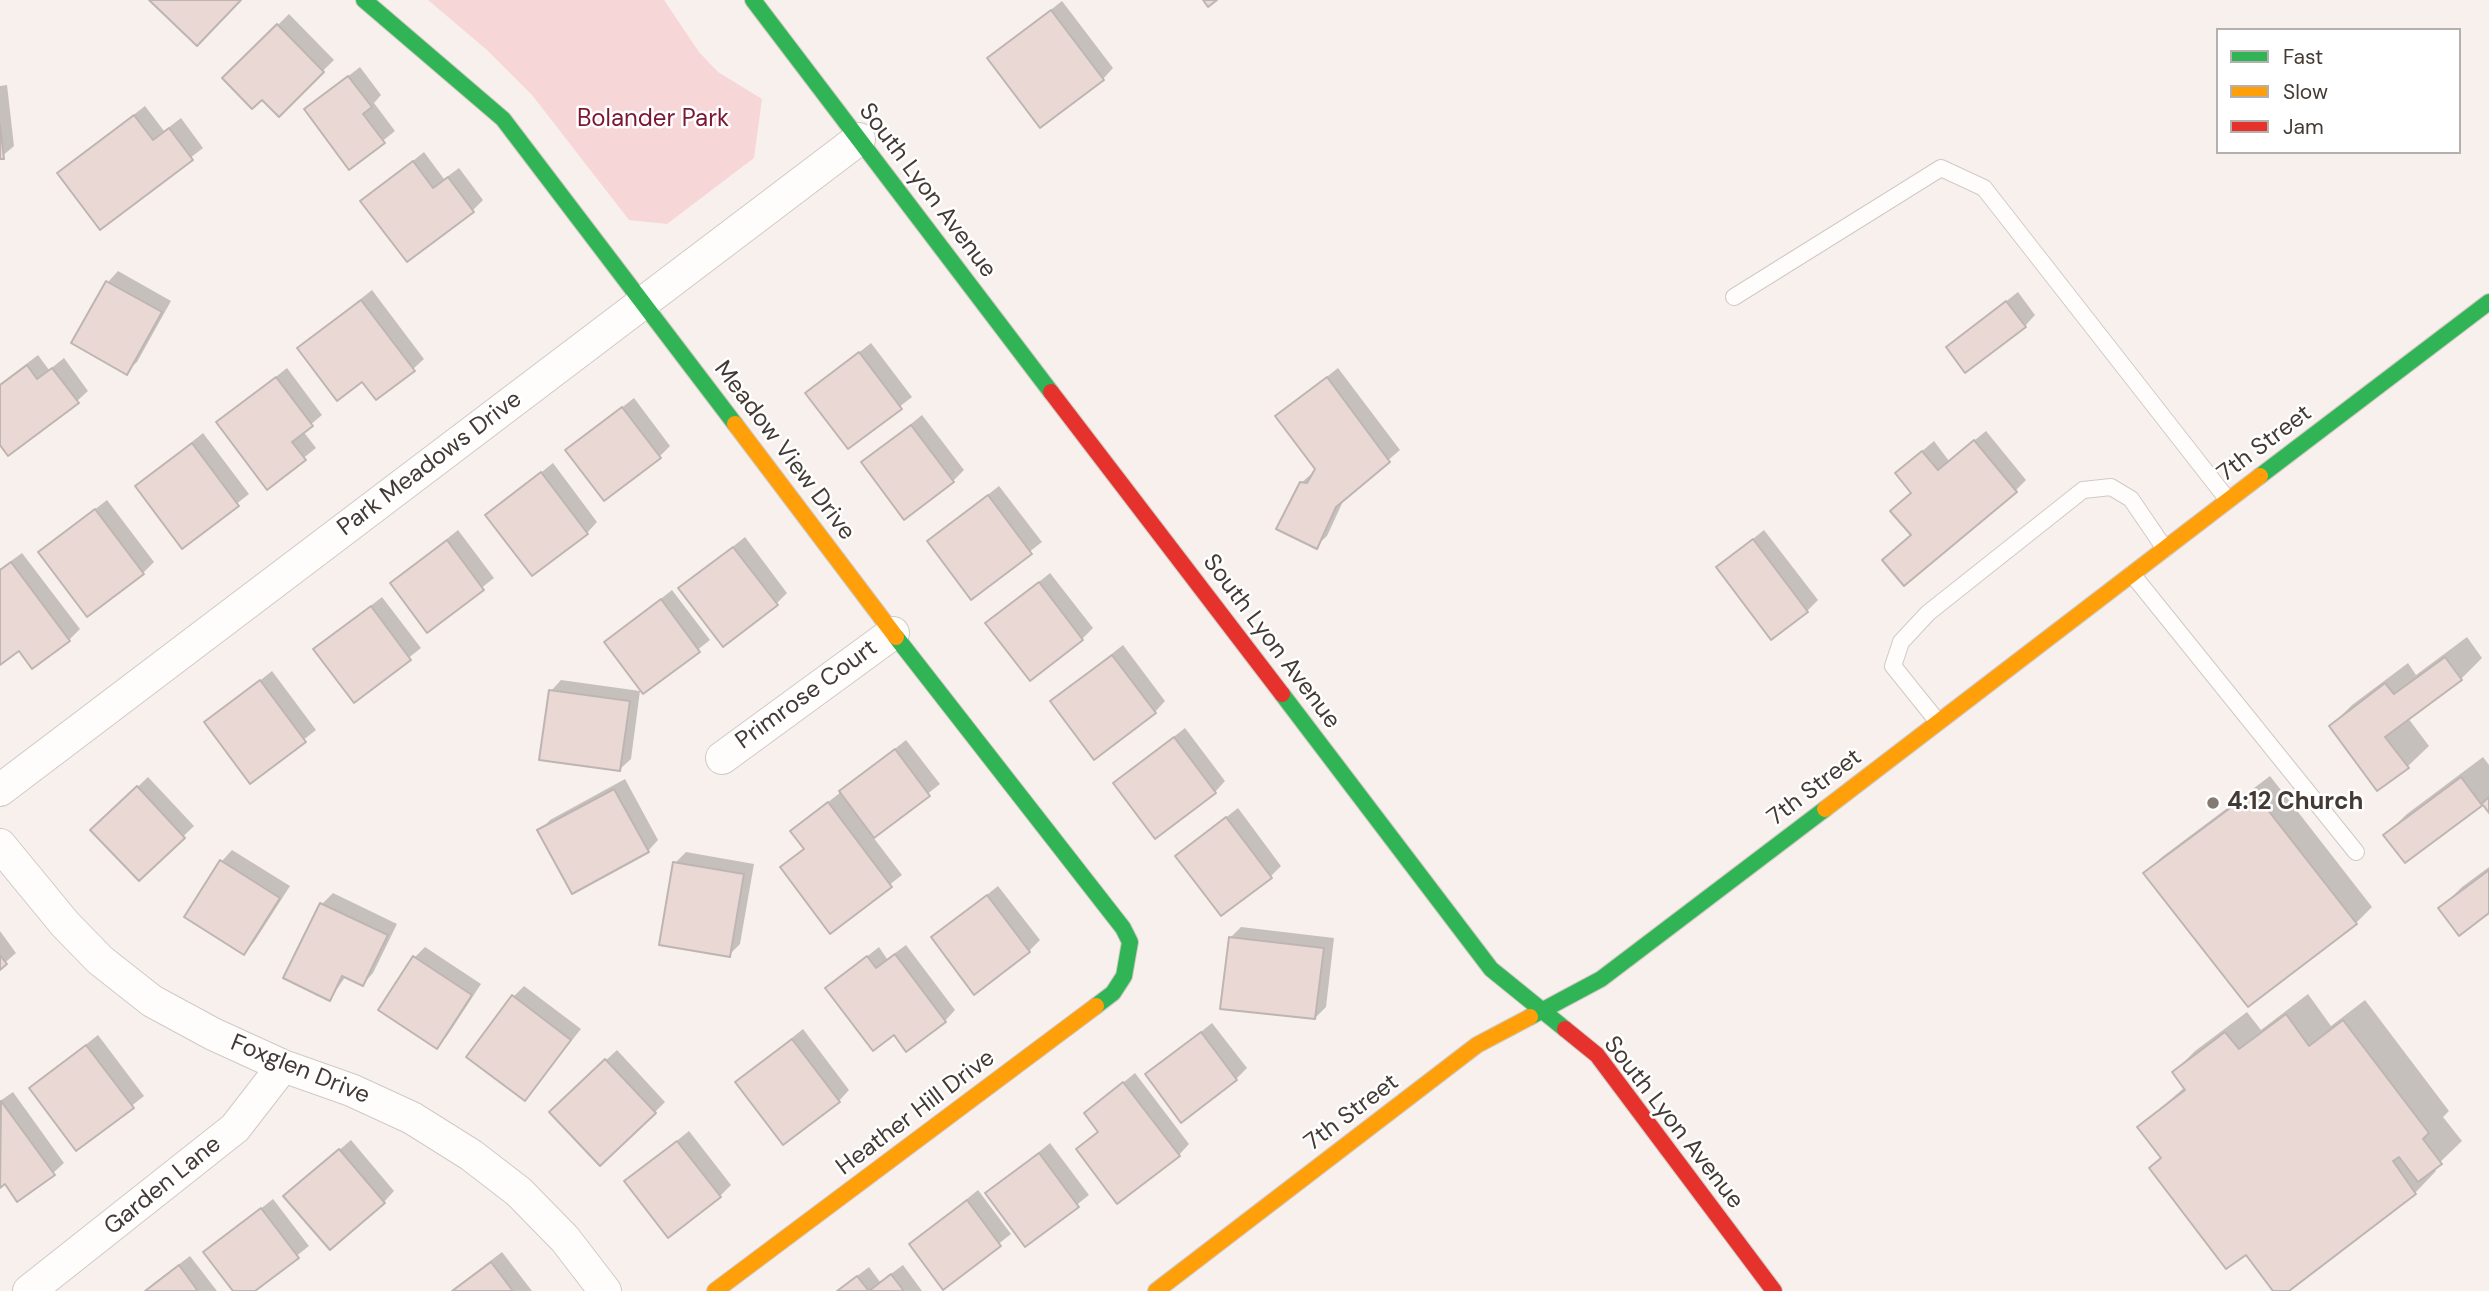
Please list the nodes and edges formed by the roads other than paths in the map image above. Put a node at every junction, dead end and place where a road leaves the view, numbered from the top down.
1 (364, 0) edge
2 (753, 0) edge
3 (859, 139) junction
4 (1734, 297) dead end
5 (643, 302) junction
6 (2489, 302) edge
7 (2228, 500) junction
8 (2165, 549) junction
9 (2132, 574) junction
10 (893, 633) junction
11 (1938, 722) junction
12 (722, 758) dead end
13 (0, 790) edge
14 (0, 845) edge
15 (2356, 852) dead end
16 (1129, 960) joint
17 (1542, 1010) junction
18 (283, 1066) junction
19 (29, 1291) edge
20 (605, 1291) edge
21 (715, 1291) edge
22 (1156, 1291) edge
23 (1774, 1291) edge

1 - 5 street, Meadow View Drive
2 - 3 street, South Lyon Avenue
3 - 5 street, Park Meadows Drive
3 - 17 street, South Lyon Avenue
4 - 7 lane
5 - 10 street, Meadow View Drive
5 - 13 street, Park Meadows Drive
6 - 7 street, 7th Street
7 - 8 street, 7th Street
8 - 9 street, 7th Street
8 - 11 lane
9 - 11 street, 7th Street
9 - 15 lane
10 - 12 street, Primrose Court
10 - 16 street, Meadow View Drive
11 - 17 street, 7th Street
14 - 18 street, Foxglen Drive
16 - 21 street, Heather Hill Drive
17 - 22 street, 7th Street
17 - 23 street, South Lyon Avenue
18 - 19 street, Garden Lane
18 - 20 street, Foxglen Drive

